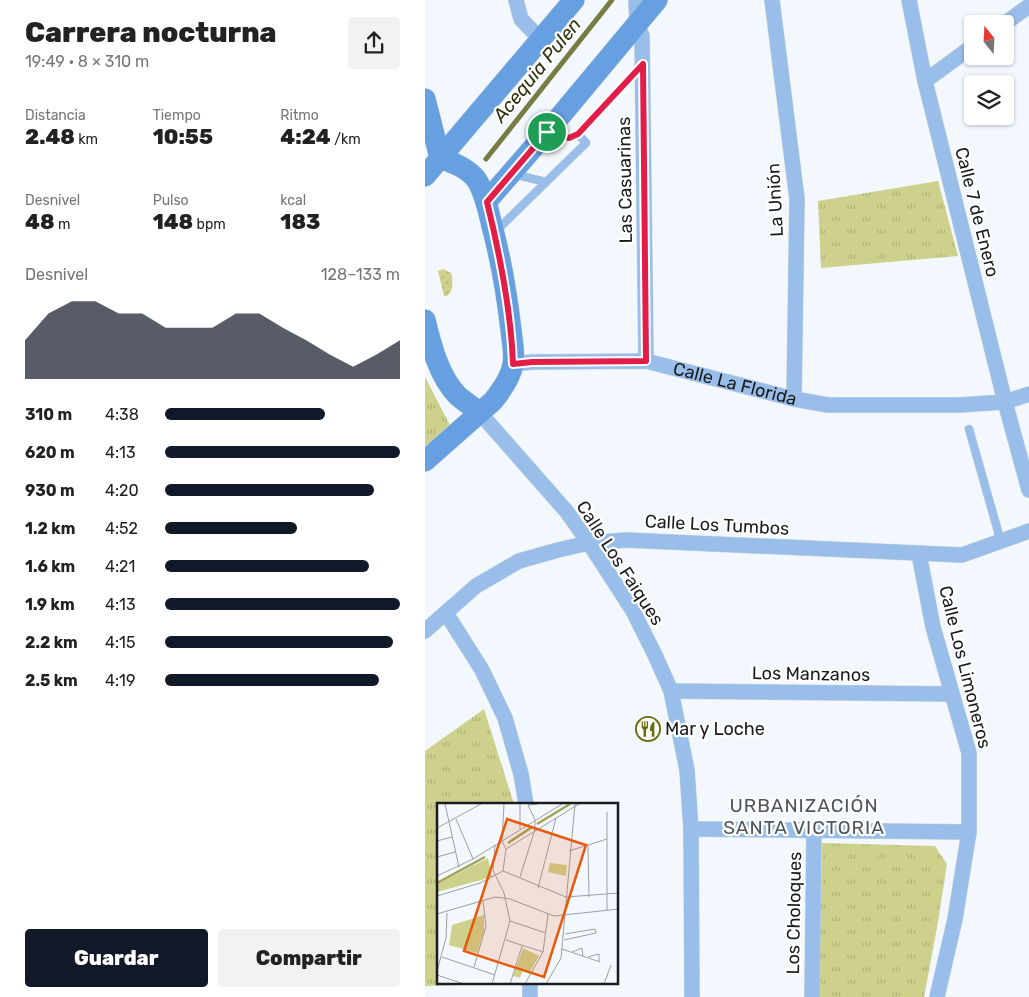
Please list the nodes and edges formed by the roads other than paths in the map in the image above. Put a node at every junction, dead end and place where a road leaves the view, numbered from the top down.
1 (516, 0) edge
2 (574, 0) edge
3 (636, 0) edge
4 (657, 0) edge
5 (772, 0) edge
6 (909, 0) edge
7 (1029, 6) edge
8 (1014, 17) edge
9 (637, 24) junction
10 (541, 40) junction
11 (964, 53) edge
12 (643, 64) junction
13 (925, 81) junction
14 (425, 99) edge
15 (547, 132) junction
16 (578, 134) junction
17 (440, 158) junction
18 (511, 174) junction
19 (425, 176) edge
20 (545, 182) junction
21 (487, 202) junction
22 (494, 233) junction
23 (425, 320) edge
24 (646, 361) junction
25 (513, 364) junction
26 (1029, 394) edge
27 (794, 399) junction
28 (1005, 402) junction
29 (480, 413) junction
30 (969, 429) dead end
31 (425, 461) edge
32 (1029, 490) edge
33 (1029, 532) edge
34 (1001, 542) junction
35 (589, 543) junction
36 (919, 554) junction
37 (446, 614) junction
38 (425, 631) edge
39 (671, 691) junction
40 (951, 694) junction
41 (526, 803) edge
42 (691, 829) junction
43 (814, 830) junction
44 (969, 832) junction
45 (530, 984) edge
46 (530, 997) edge
47 (692, 997) edge
48 (812, 997) edge
49 (937, 997) edge

1 - 10 street
2 - 10 street
3 - 9 street, Las Casuarinas
4 - 9 street
5 - 27 street, La Unión
6 - 13 street, Calle 7 de Enero
7 - 8 street
9 - 12 street, Las Casuarinas
9 - 15 street
10 - 17 street
11 - 13 street
12 - 16 lane
12 - 24 street, Las Casuarinas
13 - 28 street, Calle 7 de Enero
14 - 17 street
15 - 16 lane
15 - 18 street
16 - 20 lane
17 - 19 street
17 - 21 street
18 - 20 lane
18 - 21 street
20 - 22 lane
21 - 22 street
22 - 25 street
23 - 29 street
24 - 25 street, Calle La Florida
24 - 27 street, Calle La Florida
25 - 29 street
26 - 28 street, Calle La Florida
27 - 28 street, Calle La Florida
28 - 32 street, Calle 7 de Enero
29 - 31 street
29 - 35 street, Calle Los Faiques
30 - 34 lane
33 - 34 street, Calle Los Tumbos
34 - 36 street, Calle Los Tumbos
35 - 36 street, Calle Los Tumbos
35 - 37 street, Calle Los Tumbos
35 - 39 street, Calle Los Faiques
36 - 40 street, Calle Los Limoneros
37 - 38 street, Calle Los Tumbos
37 - 41 street
39 - 40 street, Los Manzanos
39 - 42 street, Calle Los Faiques
40 - 44 street, Calle Los Limoneros
42 - 43 street
42 - 47 street, Calle Los Faiques
43 - 44 street
43 - 48 street, Los Choloques
44 - 49 street, Calle Los Limoneros
45 - 46 street

